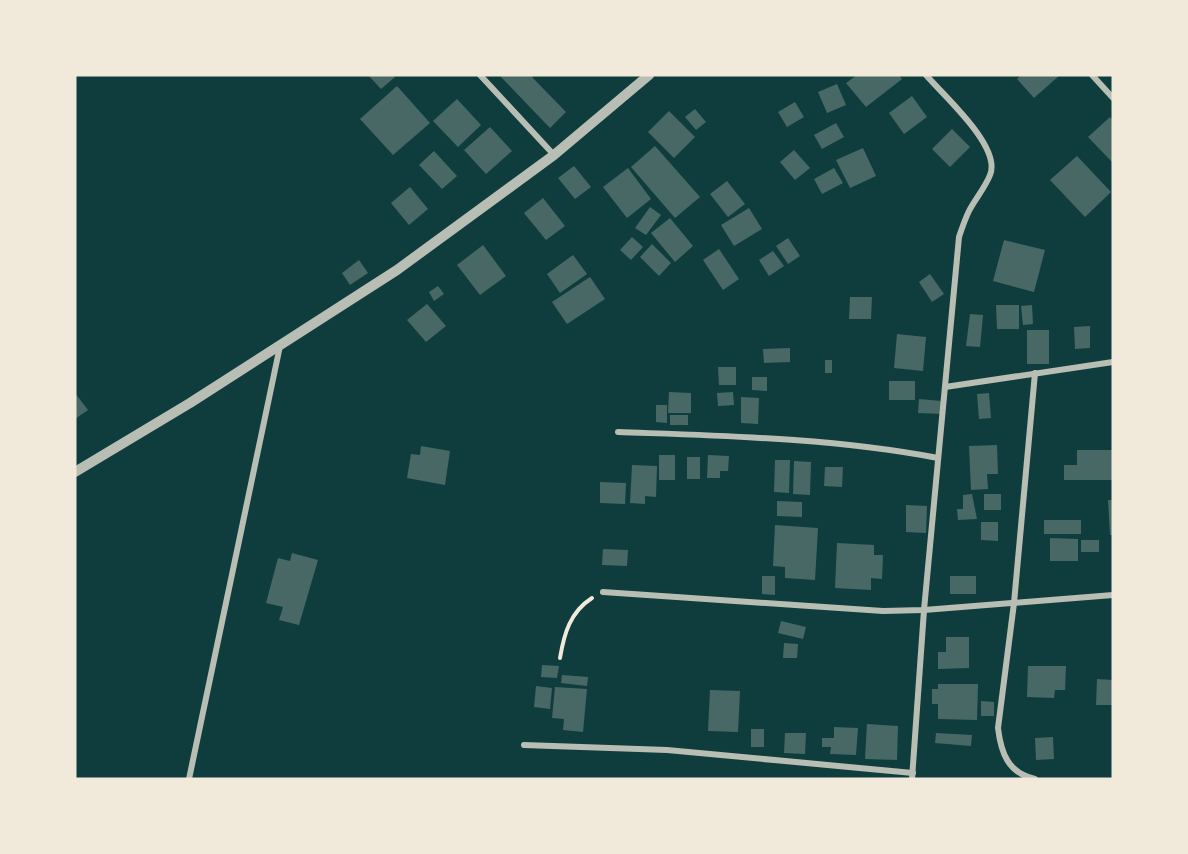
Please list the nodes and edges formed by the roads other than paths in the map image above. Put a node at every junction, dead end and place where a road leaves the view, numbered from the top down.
1 (480, 75) edge
2 (649, 75) edge
3 (926, 75) edge
4 (1092, 75) edge
5 (1113, 99) edge
6 (554, 154) junction
7 (280, 346) junction
8 (1113, 362) edge
9 (1035, 373) junction
10 (945, 387) junction
11 (618, 432) dead end
12 (938, 458) junction
13 (75, 472) edge
14 (603, 592) road end
15 (1113, 595) edge
16 (1014, 603) junction
17 (924, 610) junction
18 (524, 745) dead end
19 (912, 776) edge
20 (189, 779) edge
21 (1035, 779) edge

1 - 6 street
2 - 6 street
3 - 10 street
4 - 5 street
6 - 7 street
7 - 13 street
7 - 20 street
8 - 9 street
9 - 10 street
9 - 16 street
10 - 12 street
11 - 12 street
12 - 17 street
14 - 17 street
15 - 16 street
16 - 17 street
16 - 21 street
17 - 19 street
18 - 19 street

